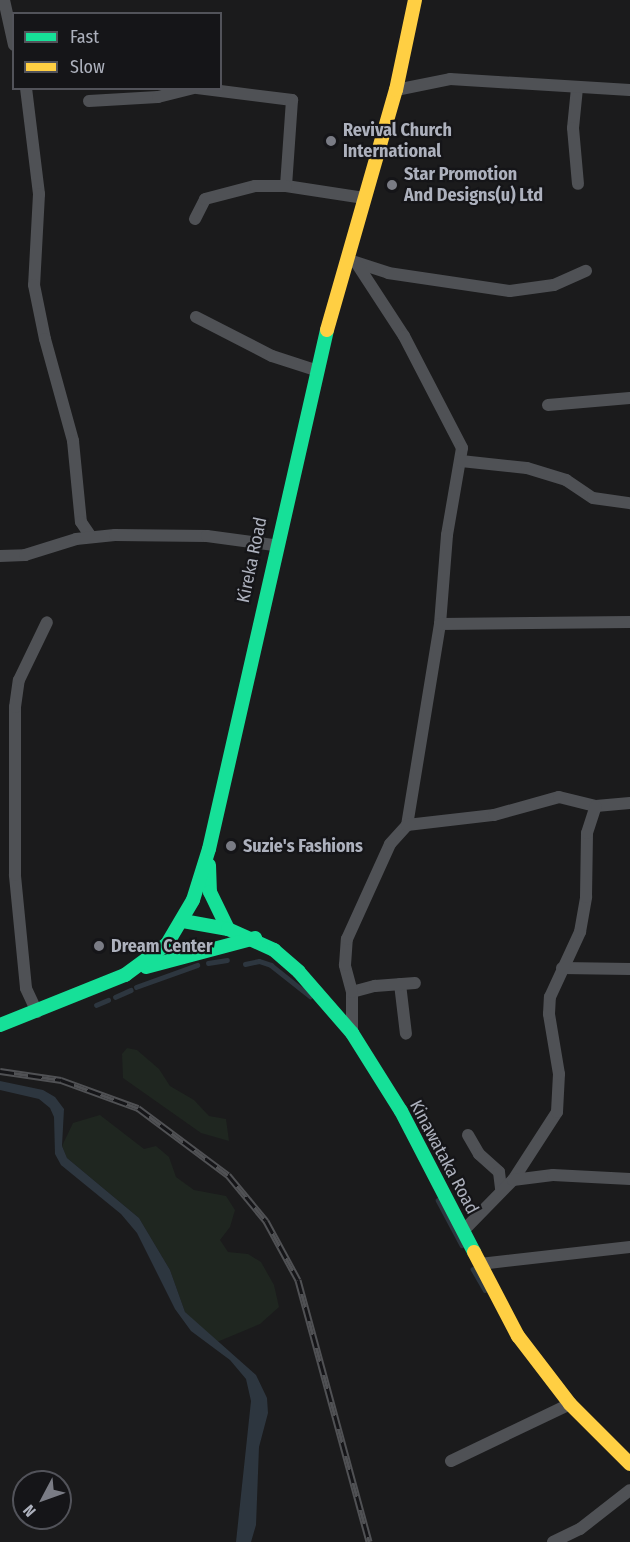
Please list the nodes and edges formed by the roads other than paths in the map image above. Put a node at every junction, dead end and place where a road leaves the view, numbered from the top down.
1 (4, 0) edge
2 (415, 0) edge
3 (12, 36) edge
4 (577, 88) junction
5 (26, 90) edge
6 (173, 90) edge
7 (212, 90) edge
8 (396, 90) junction
9 (630, 90) edge
10 (89, 101) dead end
11 (578, 184) dead end
12 (286, 186) junction
13 (364, 198) junction
14 (195, 219) dead end
15 (352, 259) junction
16 (586, 271) dead end
17 (196, 317) dead end
18 (315, 370) junction
19 (630, 398) edge
20 (548, 405) dead end
21 (461, 461) junction
22 (630, 503) edge
23 (92, 537) junction
24 (274, 545) junction
25 (0, 556) edge
26 (47, 622) dead end
27 (630, 622) edge
28 (440, 624) junction
29 (630, 803) edge
30 (596, 806) junction
31 (407, 825) junction
32 (209, 849) junction
33 (183, 921) junction
34 (228, 929) junction
35 (255, 938) junction
36 (562, 968) junction
37 (630, 969) edge
38 (125, 975) junction
39 (400, 984) junction
40 (415, 984) dead end
41 (352, 992) junction
42 (37, 1012) junction
43 (0, 1024) edge
44 (352, 1033) junction
45 (406, 1034) dead end
46 (468, 1135) dead end
47 (630, 1179) edge
48 (513, 1180) junction
49 (501, 1190) junction
50 (463, 1231) junction
51 (630, 1247) edge
52 (480, 1264) junction
53 (570, 1404) junction
54 (451, 1461) dead end
55 (630, 1464) edge
56 (630, 1490) edge
57 (553, 1542) edge

1 - 3 street
2 - 8 main road, Kireka Road
4 - 8 street
4 - 9 street
4 - 11 street
5 - 23 street
6 - 10 street
7 - 12 street
8 - 13 main road, Kireka Road
12 - 13 street
12 - 14 street
13 - 15 main road, Kireka Road
15 - 16 street
15 - 18 main road, Kireka Road
15 - 21 street
17 - 18 street
18 - 24 main road, Kireka Road
19 - 20 street
21 - 22 street
21 - 28 street
23 - 24 street
23 - 25 street
24 - 32 main road, Kireka Road
26 - 42 street
27 - 28 street
28 - 31 street
29 - 30 street
30 - 31 street
30 - 36 street
31 - 41 street
32 - 33 main road, Kireka Road
32 - 34 main road
33 - 34 main road, Kinawataka Road
33 - 38 main road, Kireka Road
34 - 35 main road, Kinawataka Road
35 - 38 main road
35 - 44 main road, Kinawataka Road
36 - 37 street
36 - 48 street
38 - 42 main road, Kireka Road
39 - 40 street
39 - 41 street
39 - 45 street
41 - 44 street
42 - 43 main road, Kireka Road
44 - 50 main road, Kinawataka Road
46 - 49 street
47 - 48 street
48 - 49 street
49 - 50 street
50 - 52 main road, Kinawataka Road
51 - 52 street
52 - 53 main road, Kinawataka Road
53 - 54 street
53 - 55 main road, Kinawataka Road
56 - 57 street

